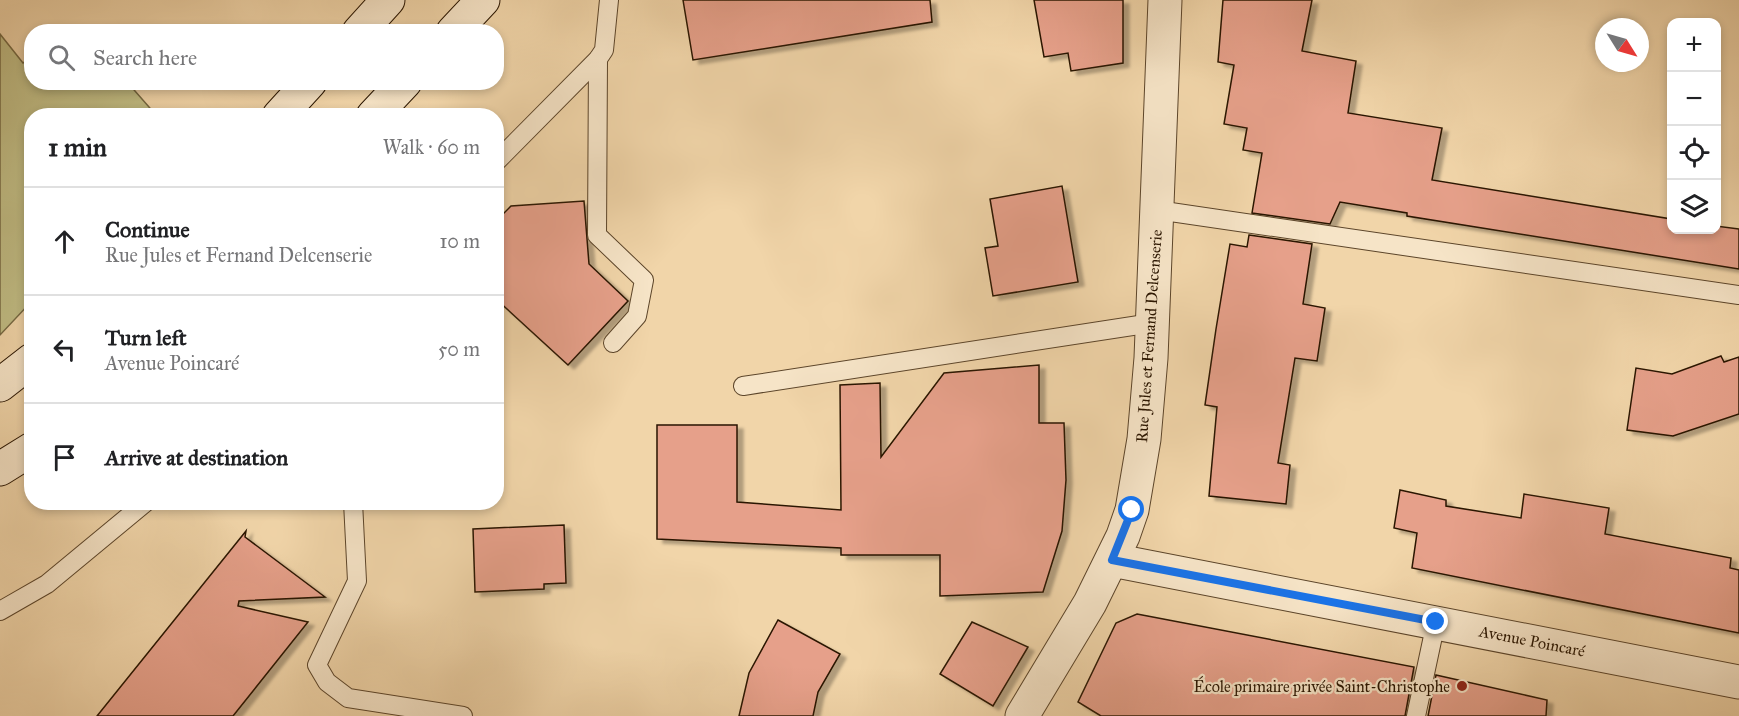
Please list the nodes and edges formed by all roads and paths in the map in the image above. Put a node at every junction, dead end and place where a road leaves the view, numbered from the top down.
1 (388, 0) edge
2 (483, 0) edge
3 (609, 0) edge
4 (1165, 0) edge
5 (366, 24) edge
6 (460, 24) edge
7 (598, 59) junction
8 (303, 90) edge
9 (397, 90) edge
10 (286, 108) edge
11 (381, 108) edge
12 (504, 154) edge
13 (1157, 210) junction
14 (1739, 295) edge
15 (1152, 323) junction
16 (613, 343) dead end
17 (24, 366) edge
18 (0, 385) edge
19 (743, 386) dead end
20 (24, 454) edge
21 (0, 469) edge
22 (136, 510) edge
23 (354, 510) edge
24 (1112, 560) junction
25 (0, 610) edge
26 (1436, 622) junction
27 (1739, 682) edge
28 (463, 716) edge
29 (1022, 716) edge
30 (1416, 716) edge

1 - 5 street
2 - 6 street
3 - 7 lane
4 - 13 street, Rue Jules et Fernand Delcenserie
7 - 12 lane
7 - 16 lane
8 - 10 street
9 - 11 street
13 - 14 lane
13 - 15 street, Rue Jules et Fernand Delcenserie
15 - 19 lane
15 - 24 street, Rue Jules et Fernand Delcenserie
17 - 18 street
20 - 21 street
22 - 25 lane
23 - 28 lane
24 - 26 street, Avenue Poincaré
24 - 29 street, Rue Jules et Fernand Delcenserie
26 - 27 street, Avenue Poincaré
26 - 30 lane

